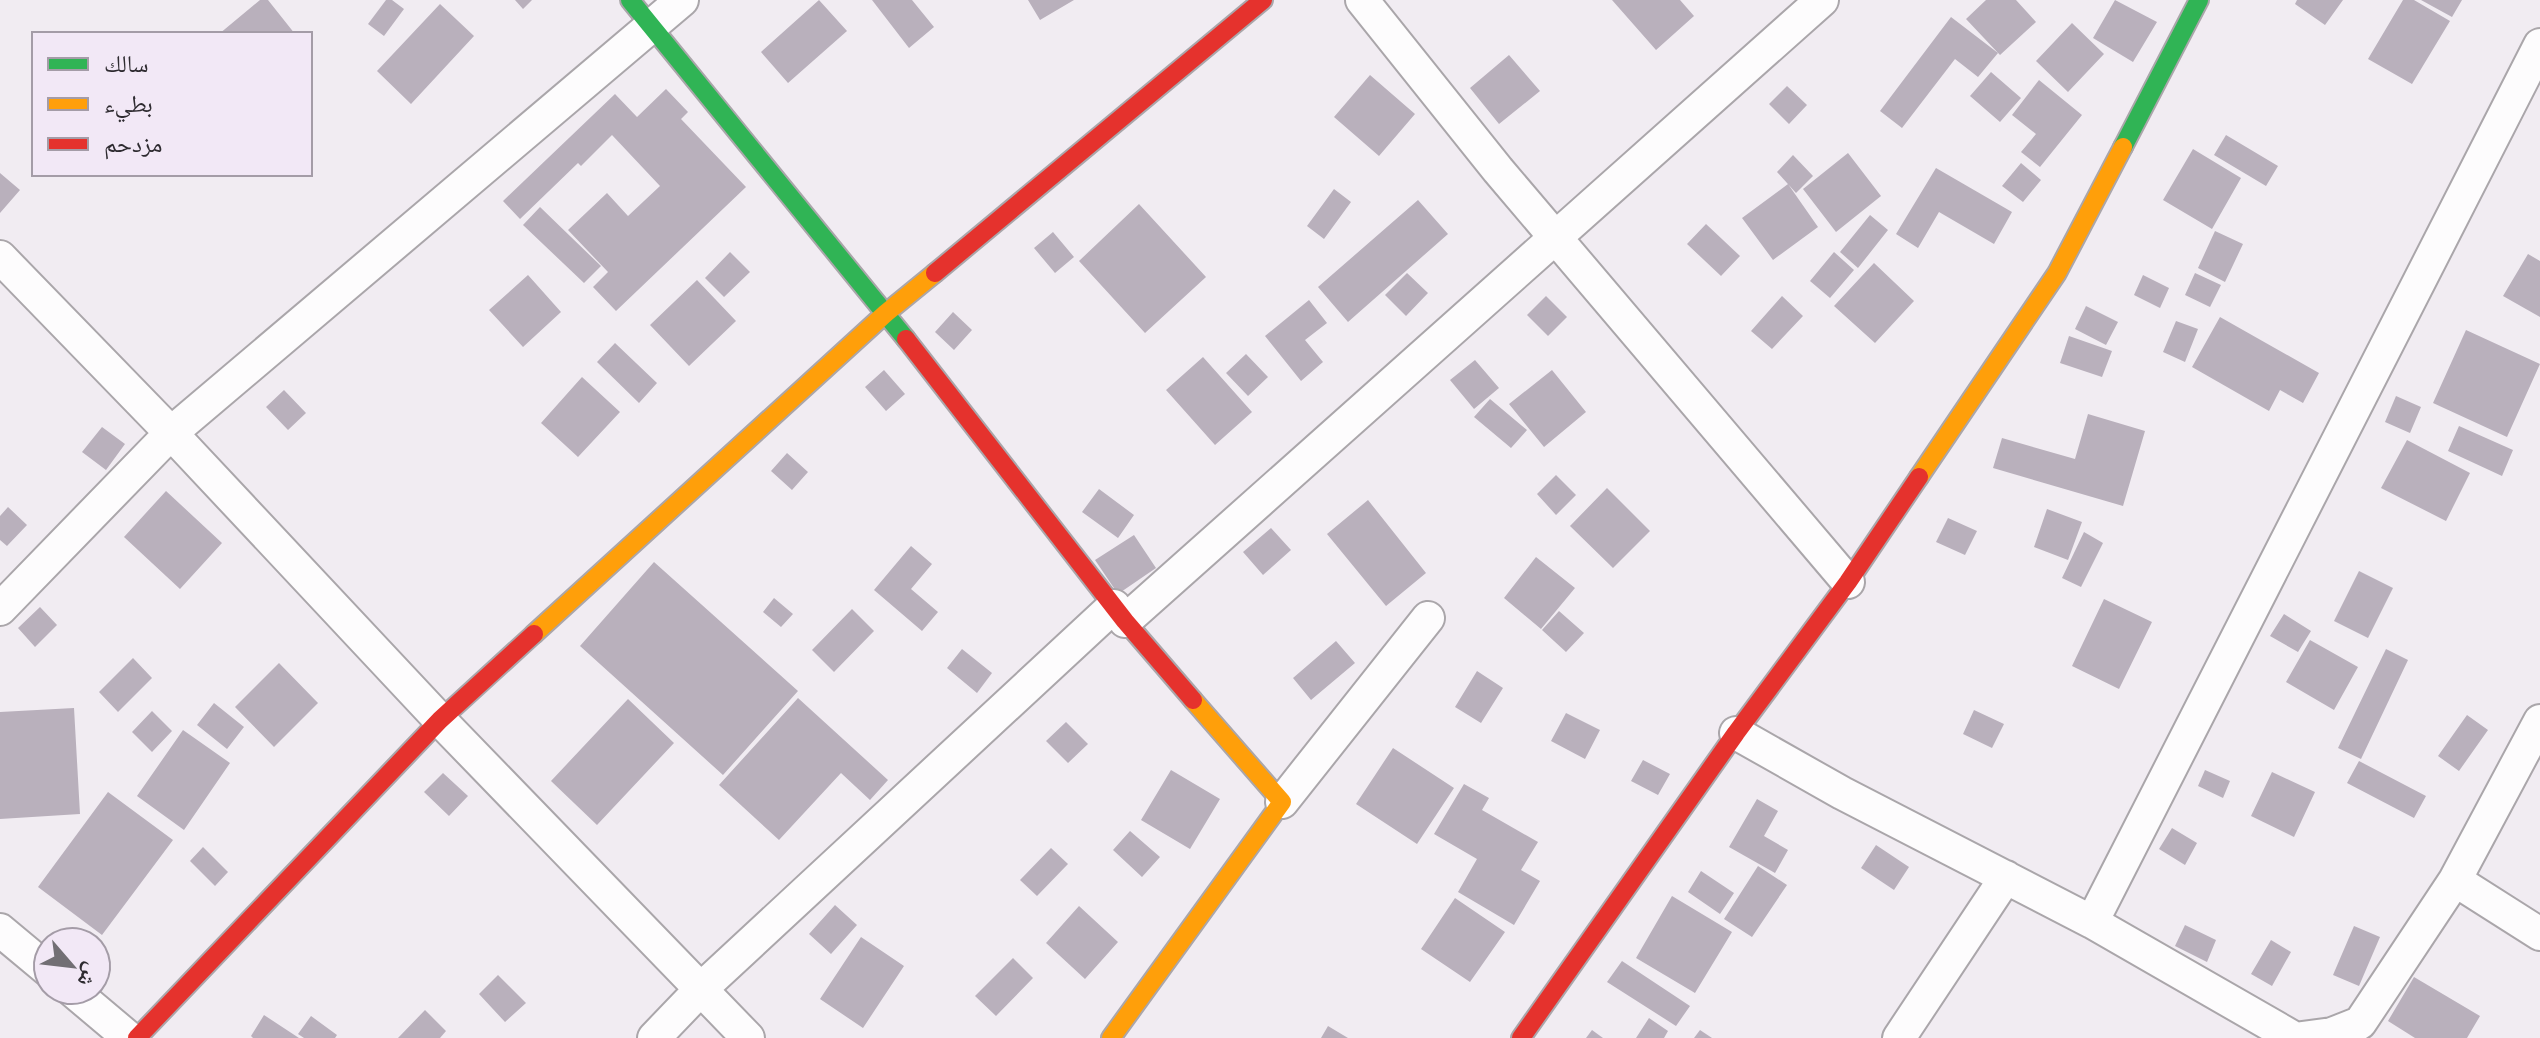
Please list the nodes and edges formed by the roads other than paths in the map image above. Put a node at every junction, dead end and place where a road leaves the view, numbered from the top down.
1 (630, 0) edge
2 (682, 0) edge
3 (1263, 0) edge
4 (1362, 0) edge
5 (1822, 0) edge
6 (2199, 0) edge
7 (651, 27) junction
8 (2540, 45) edge
9 (1556, 237) junction
10 (0, 257) edge
11 (886, 313) junction
12 (171, 433) junction
13 (1848, 582) junction
14 (0, 609) edge
15 (1120, 613) junction
16 (1428, 618) dead end
17 (440, 720) junction
18 (2540, 721) edge
19 (1736, 733) junction
20 (1282, 802) junction
21 (2006, 877) junction
22 (2455, 880) junction
23 (2092, 922) junction
24 (0, 930) edge
25 (2540, 934) edge
26 (32, 957) edge
27 (701, 989) junction
28 (91, 1006) edge
29 (129, 1038) edge
30 (137, 1038) edge
31 (654, 1038) edge
32 (748, 1038) edge
33 (1111, 1038) edge
34 (1521, 1038) edge
35 (1899, 1038) edge
36 (2294, 1038) edge
37 (2302, 1038) edge

1 - 7 street
2 - 7 street
3 - 11 street
4 - 9 street
5 - 9 street
6 - 13 street
7 - 11 street
7 - 12 street
8 - 23 street
9 - 13 street
9 - 15 street
10 - 12 street
11 - 15 street
11 - 17 street
12 - 14 street
12 - 17 street
13 - 19 street
15 - 20 street
15 - 27 street
16 - 20 street
17 - 27 street
17 - 30 street
18 - 22 street
19 - 21 street
19 - 34 street
20 - 33 street
21 - 23 street
21 - 35 street
22 - 25 street
22 - 37 street
23 - 36 street
24 - 26 street
27 - 31 street
27 - 32 street
28 - 29 street

